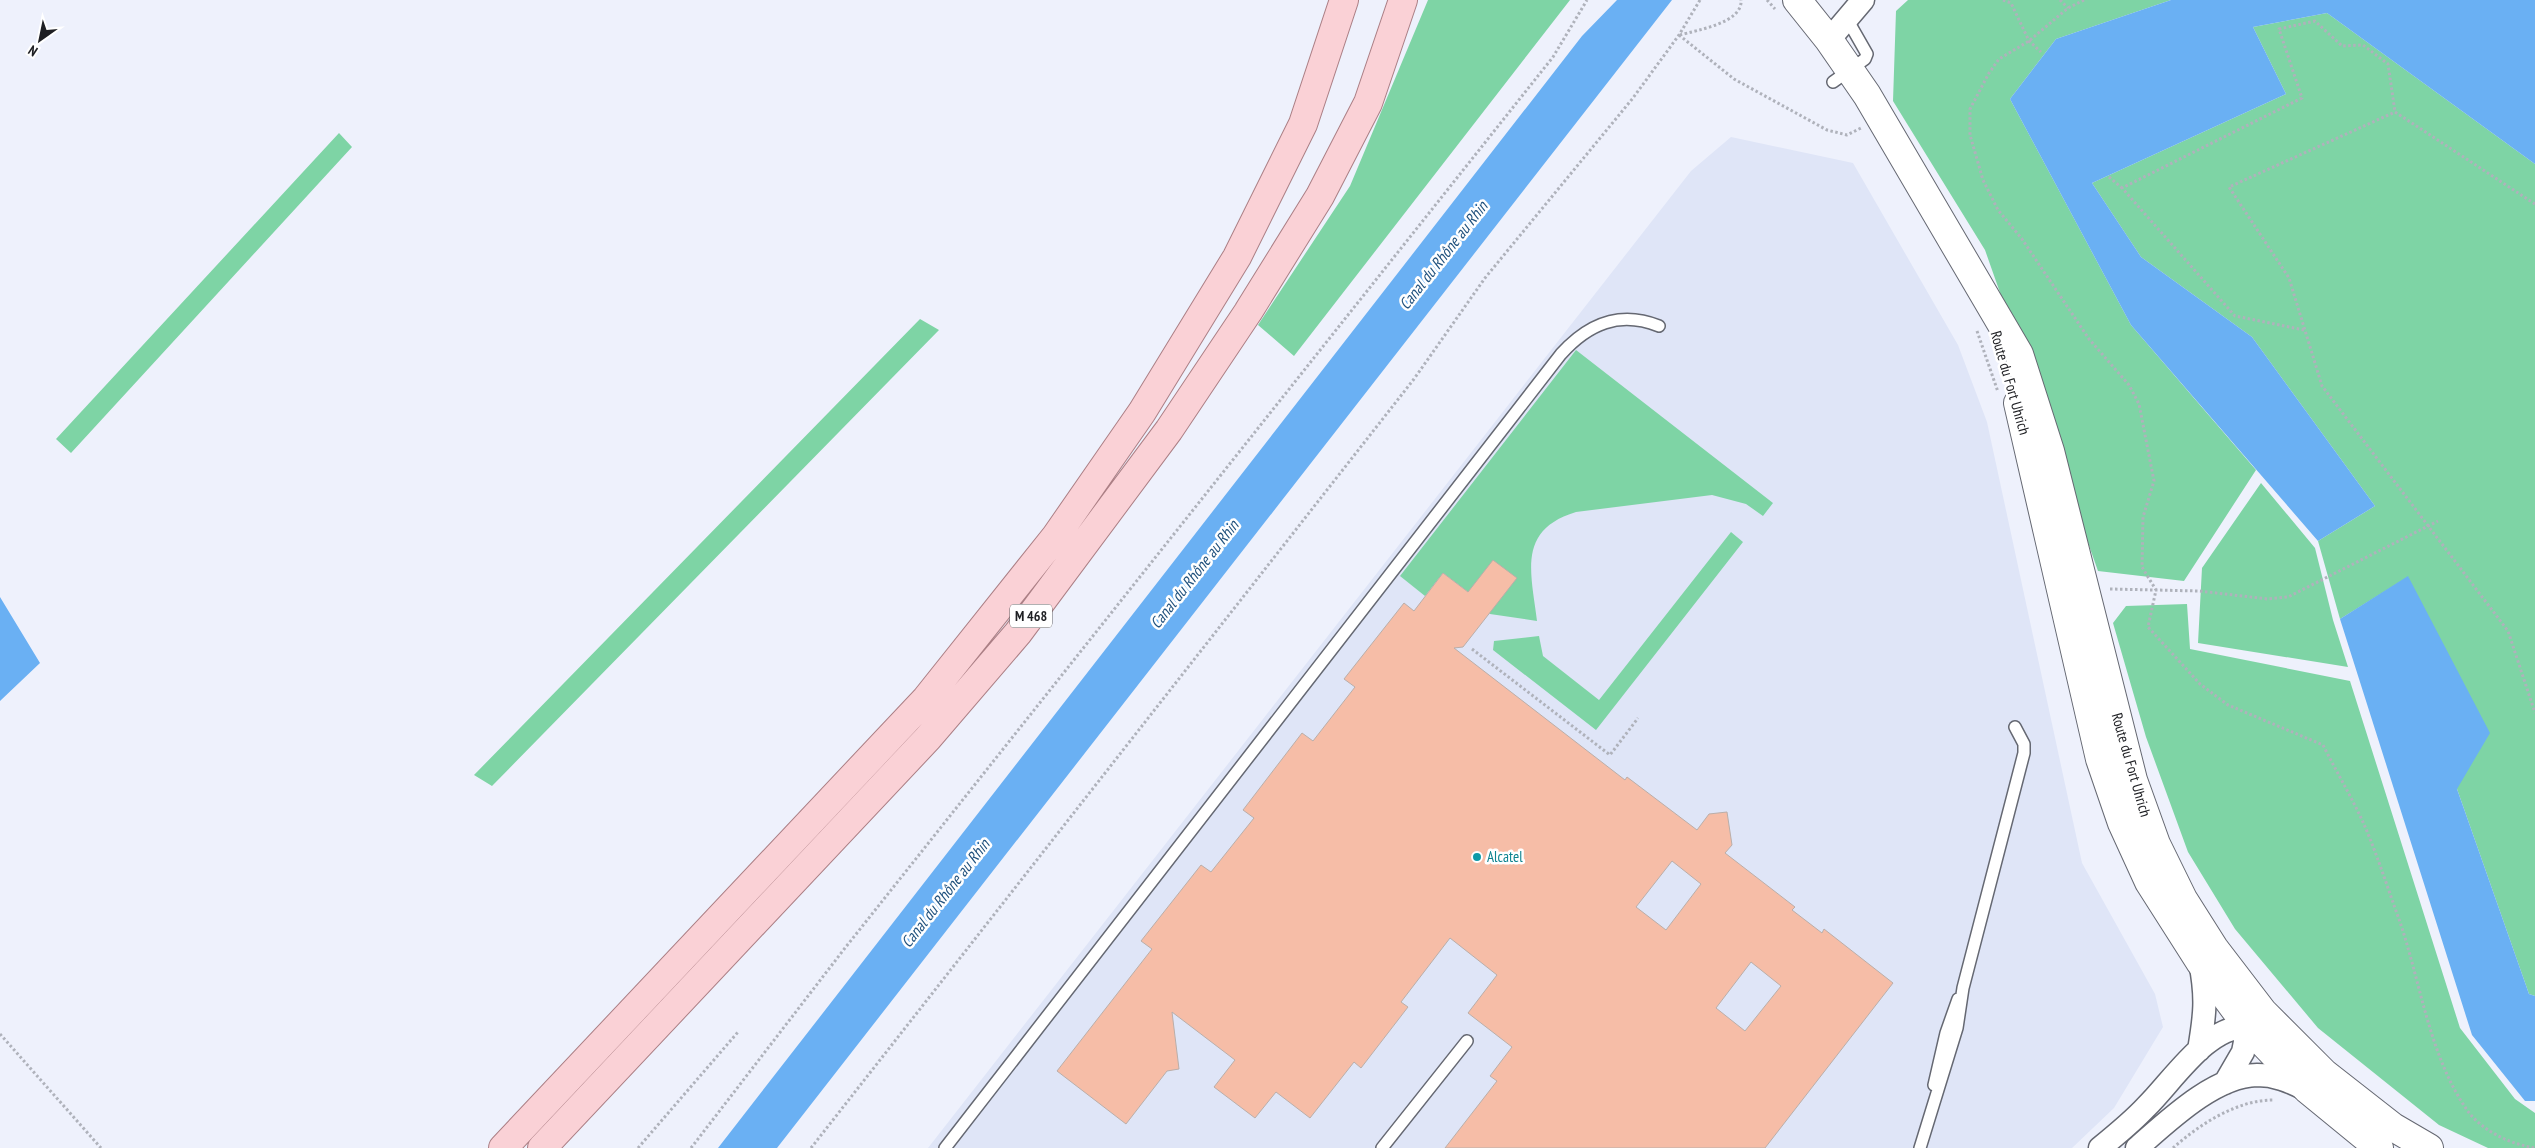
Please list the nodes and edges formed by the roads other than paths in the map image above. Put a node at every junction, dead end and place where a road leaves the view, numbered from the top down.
1 (1344, 0) edge
2 (1403, 0) edge
3 (1797, 0) edge
4 (1863, 0) edge
5 (1847, 19) junction
6 (1829, 40) junction
7 (1841, 76) junction
8 (1984, 292) junction
9 (1659, 326) dead end
10 (2015, 726) dead end
11 (2200, 962) junction
12 (2255, 1020) junction
13 (1467, 1041) dead end
14 (2199, 1050) junction
15 (2225, 1082) junction
16 (2308, 1090) junction
17 (503, 1148) edge
18 (542, 1148) edge
19 (944, 1148) edge
20 (1382, 1148) edge
21 (1920, 1148) edge
22 (2100, 1148) edge
23 (2137, 1148) edge
24 (2379, 1148) edge
25 (2429, 1148) edge

1 - 17 main road, M 468
2 - 18 main road, M 468
3 - 6 street, Route du Fort Uhrich
4 - 5 street
5 - 6 street
5 - 7 lane
6 - 7 street, Route du Fort Uhrich
7 - 8 street, Route du Fort Uhrich
8 - 11 street, Route du Fort Uhrich
8 - 12 street, Route du Fort Uhrich
9 - 19 lane
10 - 21 lane
11 - 12 street, Route du Fort Uhrich
11 - 14 street
12 - 14 street
12 - 15 street
12 - 16 street, Route du Fort Uhrich
12 - 25 street, Route du Fort Uhrich
13 - 20 lane
14 - 22 street
15 - 16 street
15 - 23 street
16 - 24 street, Route du Fort Uhrich

